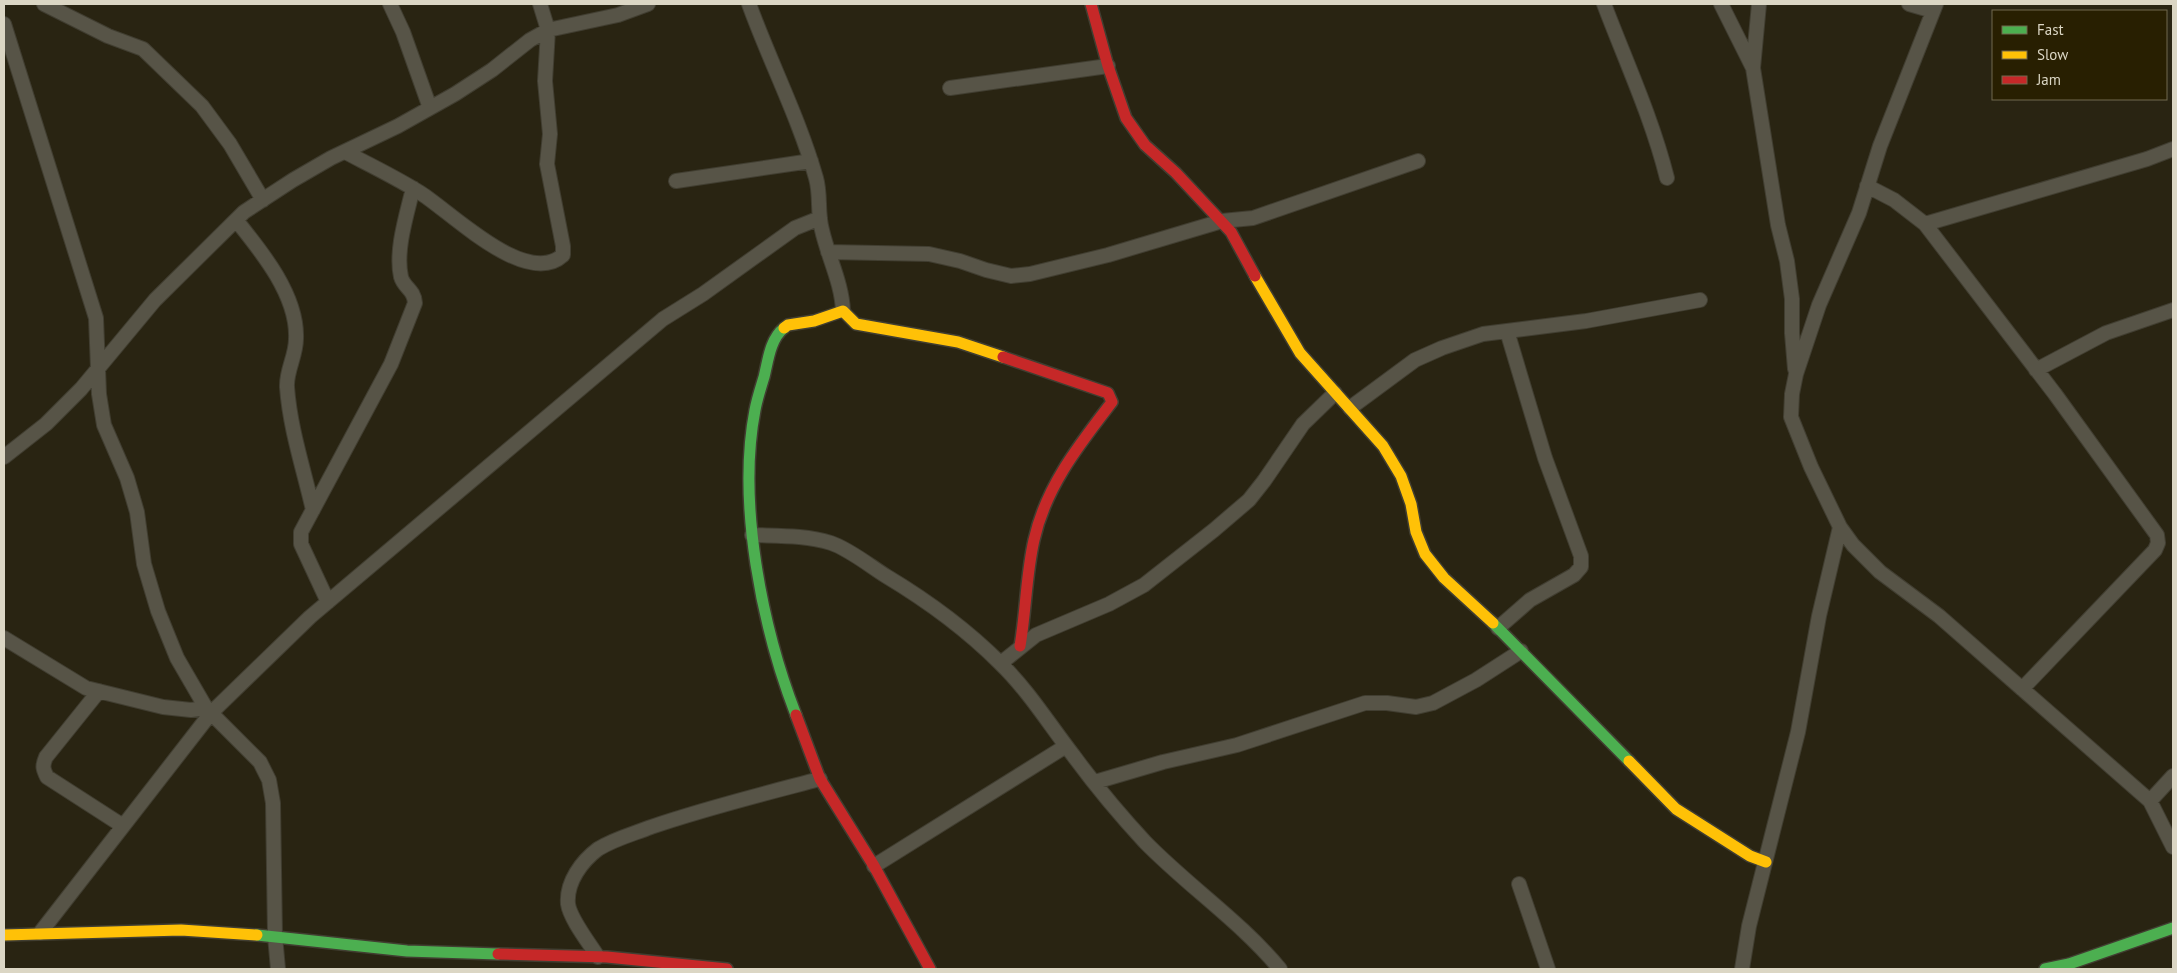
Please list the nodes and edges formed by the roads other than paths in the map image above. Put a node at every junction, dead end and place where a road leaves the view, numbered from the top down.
1 (44, 4) edge
2 (390, 4) edge
3 (540, 4) edge
4 (648, 4) edge
5 (749, 4) edge
6 (1091, 4) edge
7 (1604, 4) edge
8 (1721, 4) edge
9 (1759, 4) edge
10 (1909, 4) edge
11 (1934, 7) edge
12 (4, 24) edge
13 (548, 30) junction
14 (1108, 66) junction
15 (1753, 68) junction
16 (950, 88) dead end
17 (430, 108) junction
18 (2173, 149) edge
19 (345, 152) junction
20 (811, 161) junction
21 (1418, 161) dead end
22 (1667, 178) dead end
23 (676, 181) dead end
24 (1868, 186) junction
25 (413, 188) junction
26 (263, 200) junction
27 (820, 218) junction
28 (236, 220) junction
29 (1222, 221) junction
30 (1925, 224) junction
31 (828, 252) junction
32 (1700, 300) dead end
33 (2173, 310) edge
34 (843, 311) junction
35 (1507, 331) junction
36 (99, 370) junction
37 (2036, 370) junction
38 (1796, 374) junction
39 (1335, 393) junction
40 (1350, 408) junction
41 (4, 457) edge
42 (313, 510) junction
43 (1840, 526) junction
44 (752, 535) junction
45 (328, 602) junction
46 (1498, 628) junction
47 (4, 638) edge
48 (1020, 646) junction
49 (1521, 651) junction
50 (1001, 663) junction
51 (2022, 689) junction
52 (99, 691) junction
53 (208, 710) junction
54 (1066, 746) junction
55 (2173, 776) edge
56 (820, 779) junction
57 (1095, 782) junction
58 (2150, 801) junction
59 (123, 826) junction
60 (2173, 846) edge
61 (1766, 862) junction
62 (874, 866) junction
63 (1519, 884) dead end
64 (2173, 928) edge
65 (40, 933) junction
66 (4, 935) edge
67 (275, 936) junction
68 (605, 961) edge
69 (927, 967) edge
70 (278, 969) edge
71 (727, 969) edge
72 (1280, 969) edge
73 (1548, 969) edge
74 (1742, 969) edge
75 (2046, 969) edge

1 - 26 street
2 - 17 street
3 - 13 street
4 - 13 street
5 - 20 street
6 - 14 street
7 - 22 street
8 - 15 street
9 - 15 street
10 - 11 street
11 - 24 street
12 - 36 street
13 - 17 street
13 - 25 street
14 - 16 street
14 - 29 street
15 - 38 street
17 - 19 street
18 - 30 street
19 - 25 street
19 - 26 street
20 - 23 street
20 - 27 street
21 - 29 street
24 - 30 street
24 - 38 street
25 - 42 street
26 - 28 street
27 - 31 street
27 - 45 street
28 - 36 street
28 - 42 street
29 - 31 street
29 - 39 street
30 - 37 street
31 - 34 street
32 - 35 street
33 - 37 street
34 - 44 street
34 - 48 street
35 - 40 street
35 - 46 street
36 - 41 street
36 - 53 street
37 - 51 street
38 - 43 street
39 - 40 street
39 - 48 street
40 - 46 street
42 - 45 street
43 - 51 street
43 - 61 street
44 - 50 street
44 - 56 street
45 - 53 street
46 - 49 street
47 - 52 street
48 - 50 street
49 - 57 street
49 - 61 street
50 - 54 street
51 - 58 street
52 - 53 street
52 - 59 street
53 - 59 street
53 - 67 street
54 - 57 street
54 - 62 street
55 - 58 street
56 - 62 street
56 - 68 street
57 - 72 street
58 - 60 street
59 - 65 street
61 - 74 street
62 - 69 street
63 - 73 street
64 - 75 street
65 - 66 street
65 - 67 street
67 - 68 street
67 - 70 street
68 - 71 street

